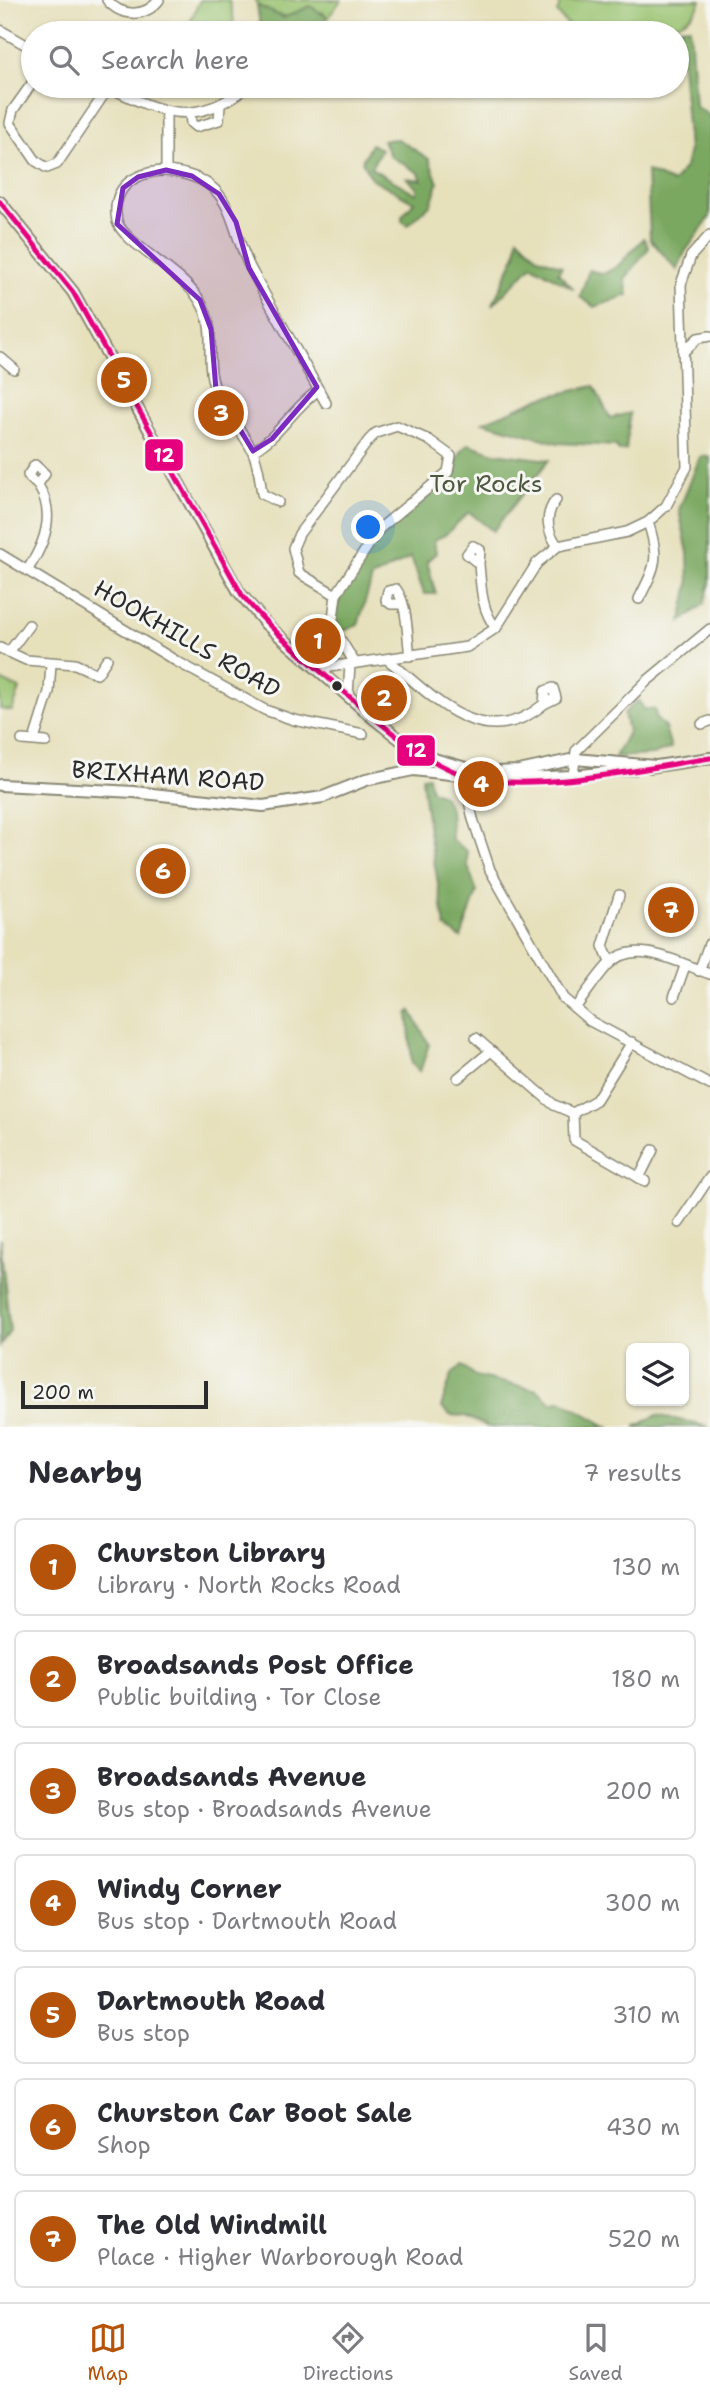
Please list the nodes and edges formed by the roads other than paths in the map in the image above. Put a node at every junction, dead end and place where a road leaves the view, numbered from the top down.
1 (107, 0) edge
2 (159, 0) edge
3 (1, 32) edge
4 (21, 43) edge
5 (22, 98) edge
6 (101, 98) edge
7 (134, 98) edge
8 (231, 98) edge
9 (166, 112) junction
10 (166, 170) junction
11 (0, 202) edge
12 (710, 234) edge
13 (681, 326) junction
14 (710, 336) edge
15 (698, 338) junction
16 (683, 352) junction
17 (0, 357) edge
18 (14, 369) dead end
19 (319, 390) junction
20 (326, 403) dead end
21 (253, 451) junction
22 (38, 484) dead end
23 (556, 500) dead end
24 (278, 502) dead end
25 (648, 523) junction
26 (558, 546) junction
27 (1, 557) edge
28 (479, 564) dead end
29 (28, 569) junction
30 (335, 595) junction
31 (639, 598) dead end
32 (402, 604) dead end
33 (29, 625) dead end
34 (496, 628) junction
35 (710, 629) edge
36 (5, 650) edge
37 (410, 656) junction
38 (107, 659) dead end
39 (388, 660) junction
40 (352, 663) junction
41 (51, 664) junction
42 (323, 674) junction
43 (348, 695) junction
44 (544, 704) dead end
45 (363, 734) dead end
46 (22, 740) dead end
47 (34, 740) junction
48 (46, 742) dead end
49 (429, 757) junction
50 (710, 758) edge
51 (575, 759) junction
52 (655, 766) junction
53 (413, 770) junction
54 (464, 772) junction
55 (573, 776) junction
56 (0, 785) edge
57 (619, 895) dead end
58 (709, 944) edge
59 (610, 962) junction
60 (685, 966) junction
61 (699, 971) junction
62 (710, 974) edge
63 (674, 997) dead end
64 (575, 1008) junction
65 (475, 1038) dead end
66 (632, 1042) junction
67 (491, 1051) junction
68 (458, 1078) dead end
69 (710, 1085) edge
70 (573, 1113) junction
71 (653, 1150) dead end
72 (710, 1177) edge
73 (679, 1223) dead end

1 - 2 street
3 - 4 street
5 - 6 street
7 - 9 street
8 - 9 street
9 - 10 street
10 - 19 street
10 - 21 street
11 - 42 main road
12 - 13 street
13 - 15 street
13 - 16 street
14 - 15 street
15 - 16 street
16 - 25 street
17 - 18 street
19 - 20 street
19 - 21 street
21 - 24 street
22 - 29 street
23 - 26 street
25 - 26 street
25 - 31 street
26 - 34 street
27 - 29 street, HOOKHILLS ROAD
28 - 34 street
29 - 45 street, HOOKHILLS ROAD
30 - 30 street
30 - 40 street
32 - 37 street
33 - 36 street
34 - 37 street
35 - 51 street
36 - 41 street
37 - 39 street
38 - 41 street
39 - 40 street
39 - 44 street
40 - 42 street
40 - 43 street
41 - 47 street
42 - 43 main road
43 - 49 main road
46 - 47 street
47 - 48 street
49 - 53 main road
49 - 54 main road
50 - 52 main road
51 - 52 main road
51 - 54 main road
51 - 55 street
52 - 55 main road
53 - 54 main road, BRIXHAM ROAD
53 - 56 main road, BRIXHAM ROAD
54 - 55 main road
54 - 64 street
57 - 59 street
58 - 61 street
59 - 60 street
59 - 64 street
60 - 61 street
60 - 63 street
61 - 62 street
64 - 66 street
65 - 67 street
66 - 69 street
66 - 70 street
67 - 68 street
67 - 70 street
70 - 71 street
72 - 73 street

